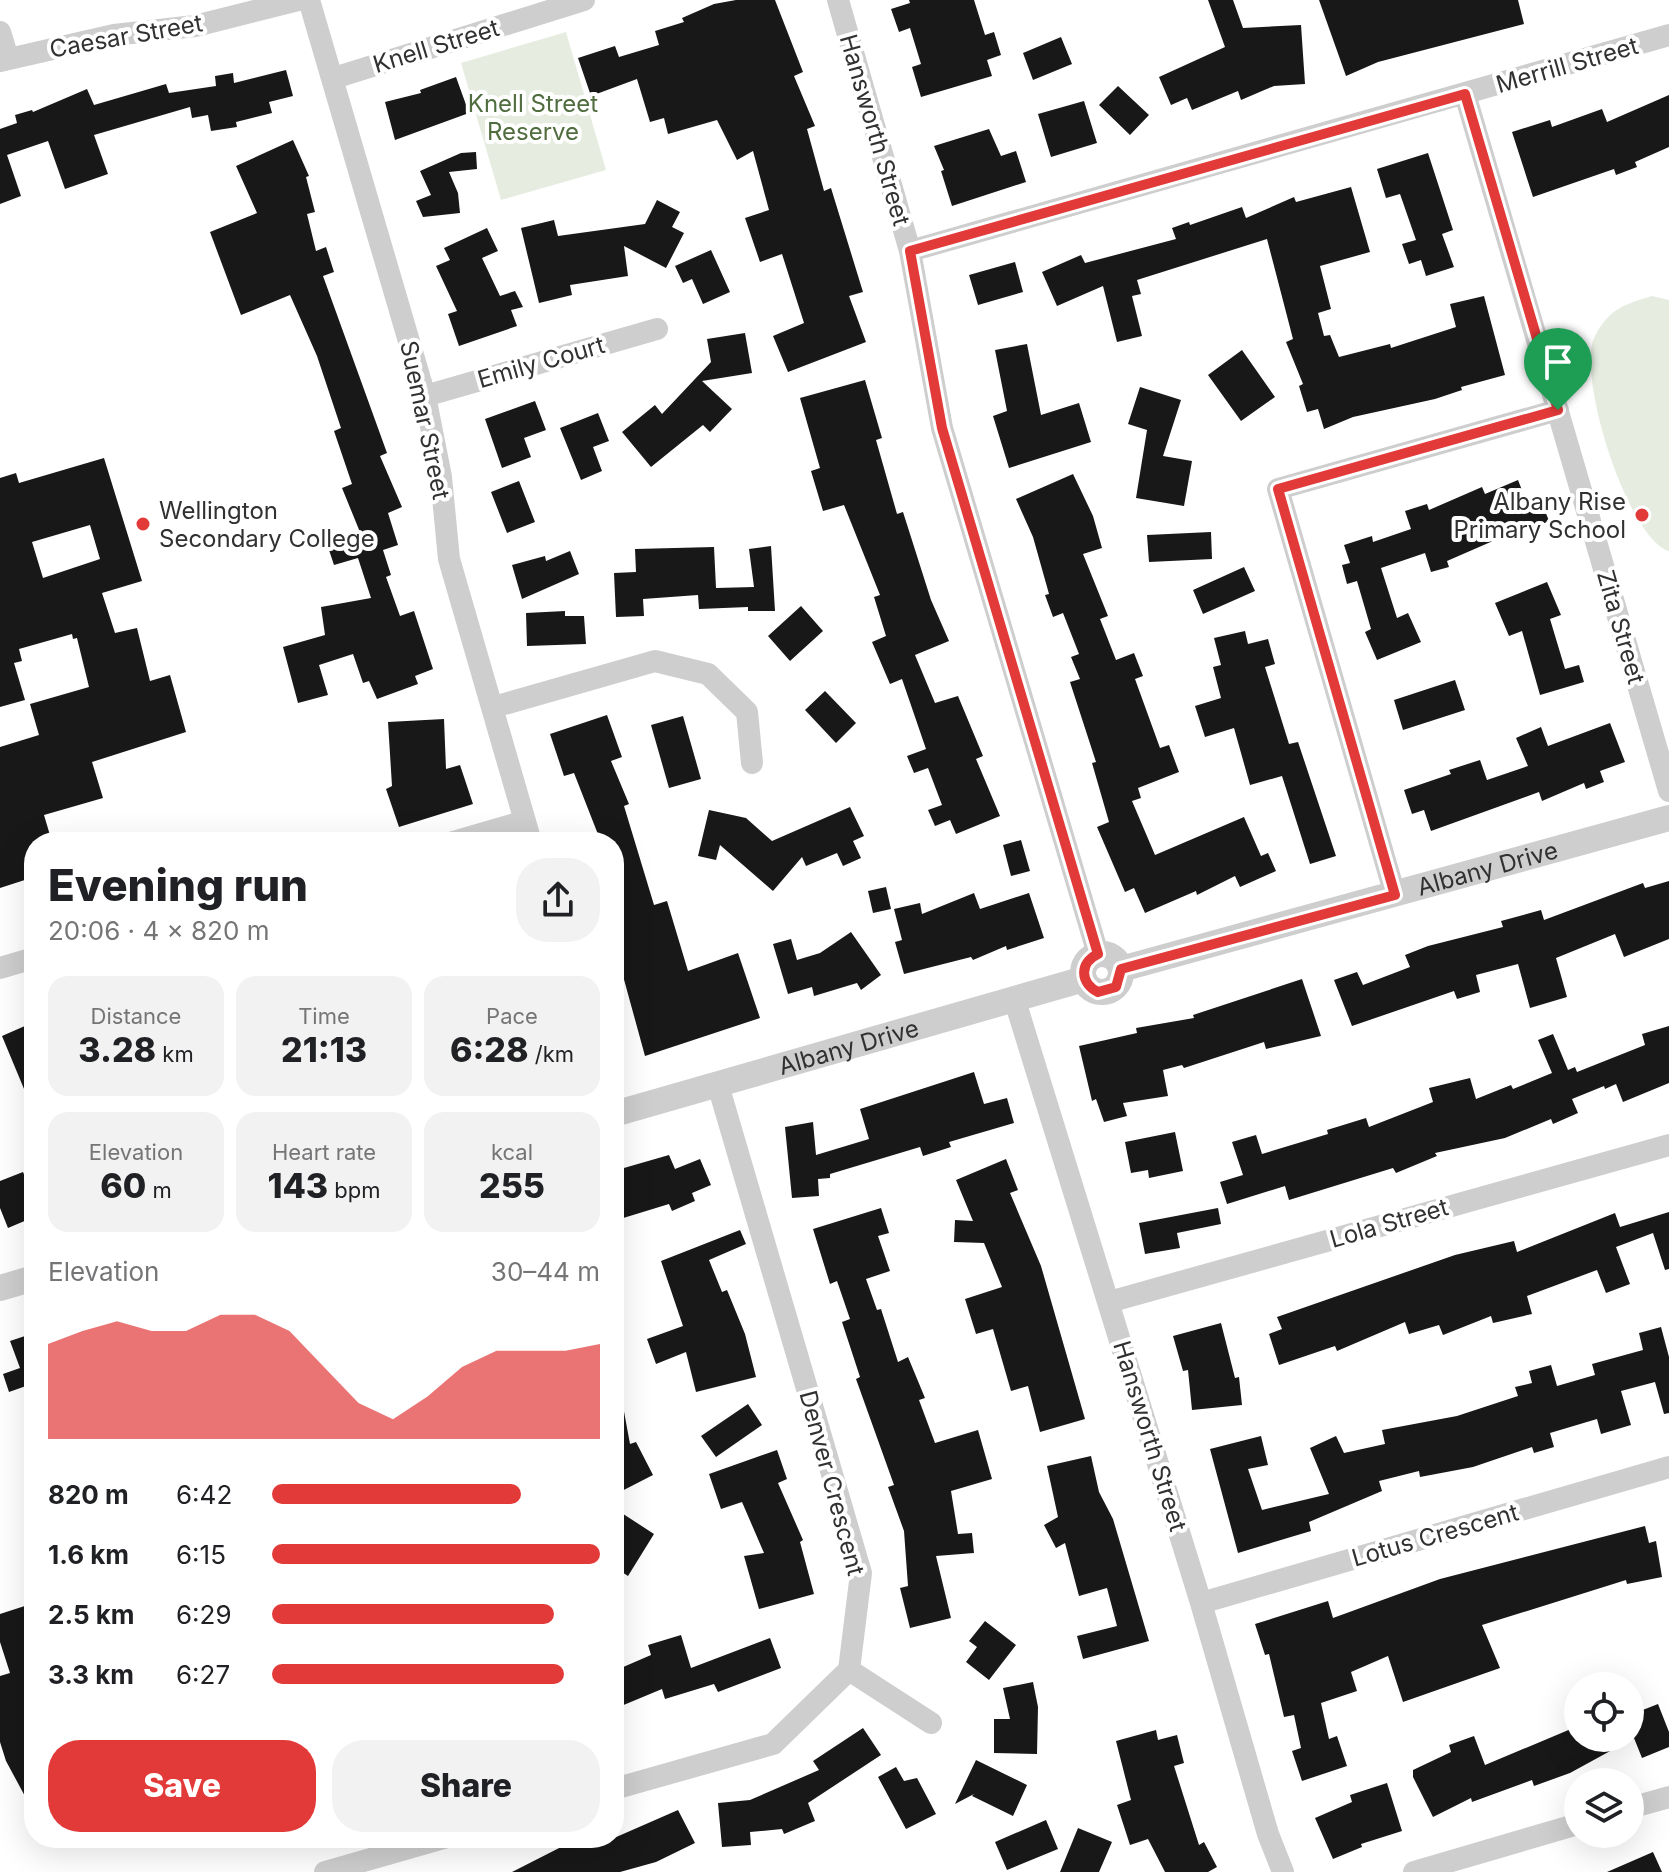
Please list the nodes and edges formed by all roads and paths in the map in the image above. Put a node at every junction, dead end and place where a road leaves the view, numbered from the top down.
1 (298, 0) edge
2 (309, 0) edge
3 (584, 0) edge
4 (838, 0) edge
5 (0, 32) edge
6 (1669, 35) edge
7 (4, 60) edge
8 (334, 78) junction
9 (1465, 94) junction
10 (910, 251) junction
11 (657, 329) dead end
12 (425, 396) junction
13 (1558, 410) junction
14 (494, 707) junction
15 (752, 763) dead end
16 (1669, 791) edge
17 (1669, 818) edge
18 (528, 832) edge
19 (1395, 895) junction
20 (1098, 954) junction
21 (24, 961) edge
22 (0, 968) edge
23 (1121, 969) junction
24 (1084, 979) junction
25 (1015, 1001) junction
26 (718, 1085) junction
27 (624, 1111) edge
28 (1669, 1145) edge
29 (24, 1281) edge
30 (0, 1288) edge
31 (1109, 1302) junction
32 (1669, 1467) edge
33 (1201, 1603) junction
34 (849, 1670) junction
35 (931, 1723) dead end
36 (624, 1786) edge
37 (1669, 1797) edge
38 (1644, 1804) edge
39 (1564, 1828) edge
40 (409, 1848) edge
41 (325, 1872) edge
42 (1283, 1872) edge
43 (1414, 1872) edge

1 - 7 street, Caesar Street
2 - 8 street, Suemar Street
3 - 8 street, Knell Street
4 - 10 street, Hansworth Street
5 - 7 street
6 - 9 street, Merrill Street
8 - 12 street, Suemar Street
9 - 10 street, Merrill Street
9 - 13 street, Zita Street
10 - 20 street, Hansworth Street
11 - 12 street, Emily Court
12 - 14 street, Suemar Street
13 - 16 street, Zita Street
13 - 19 street
14 - 15 street
14 - 18 street, Suemar Street
17 - 19 street, Albany Drive
19 - 23 street, Albany Drive
20 - 23 street
20 - 24 street
21 - 22 street
23 - 24 street
24 - 25 street, Albany Drive
25 - 26 street, Albany Drive
25 - 31 street, Hansworth Street
26 - 27 street, Albany Drive
26 - 34 street, Denver Crescent
28 - 31 street, Lola Street
29 - 30 street
31 - 33 street, Hansworth Street
32 - 33 street, Lotus Crescent
33 - 42 street, Hansworth Street
34 - 35 street
34 - 36 street
37 - 38 street
39 - 43 street
40 - 41 street

